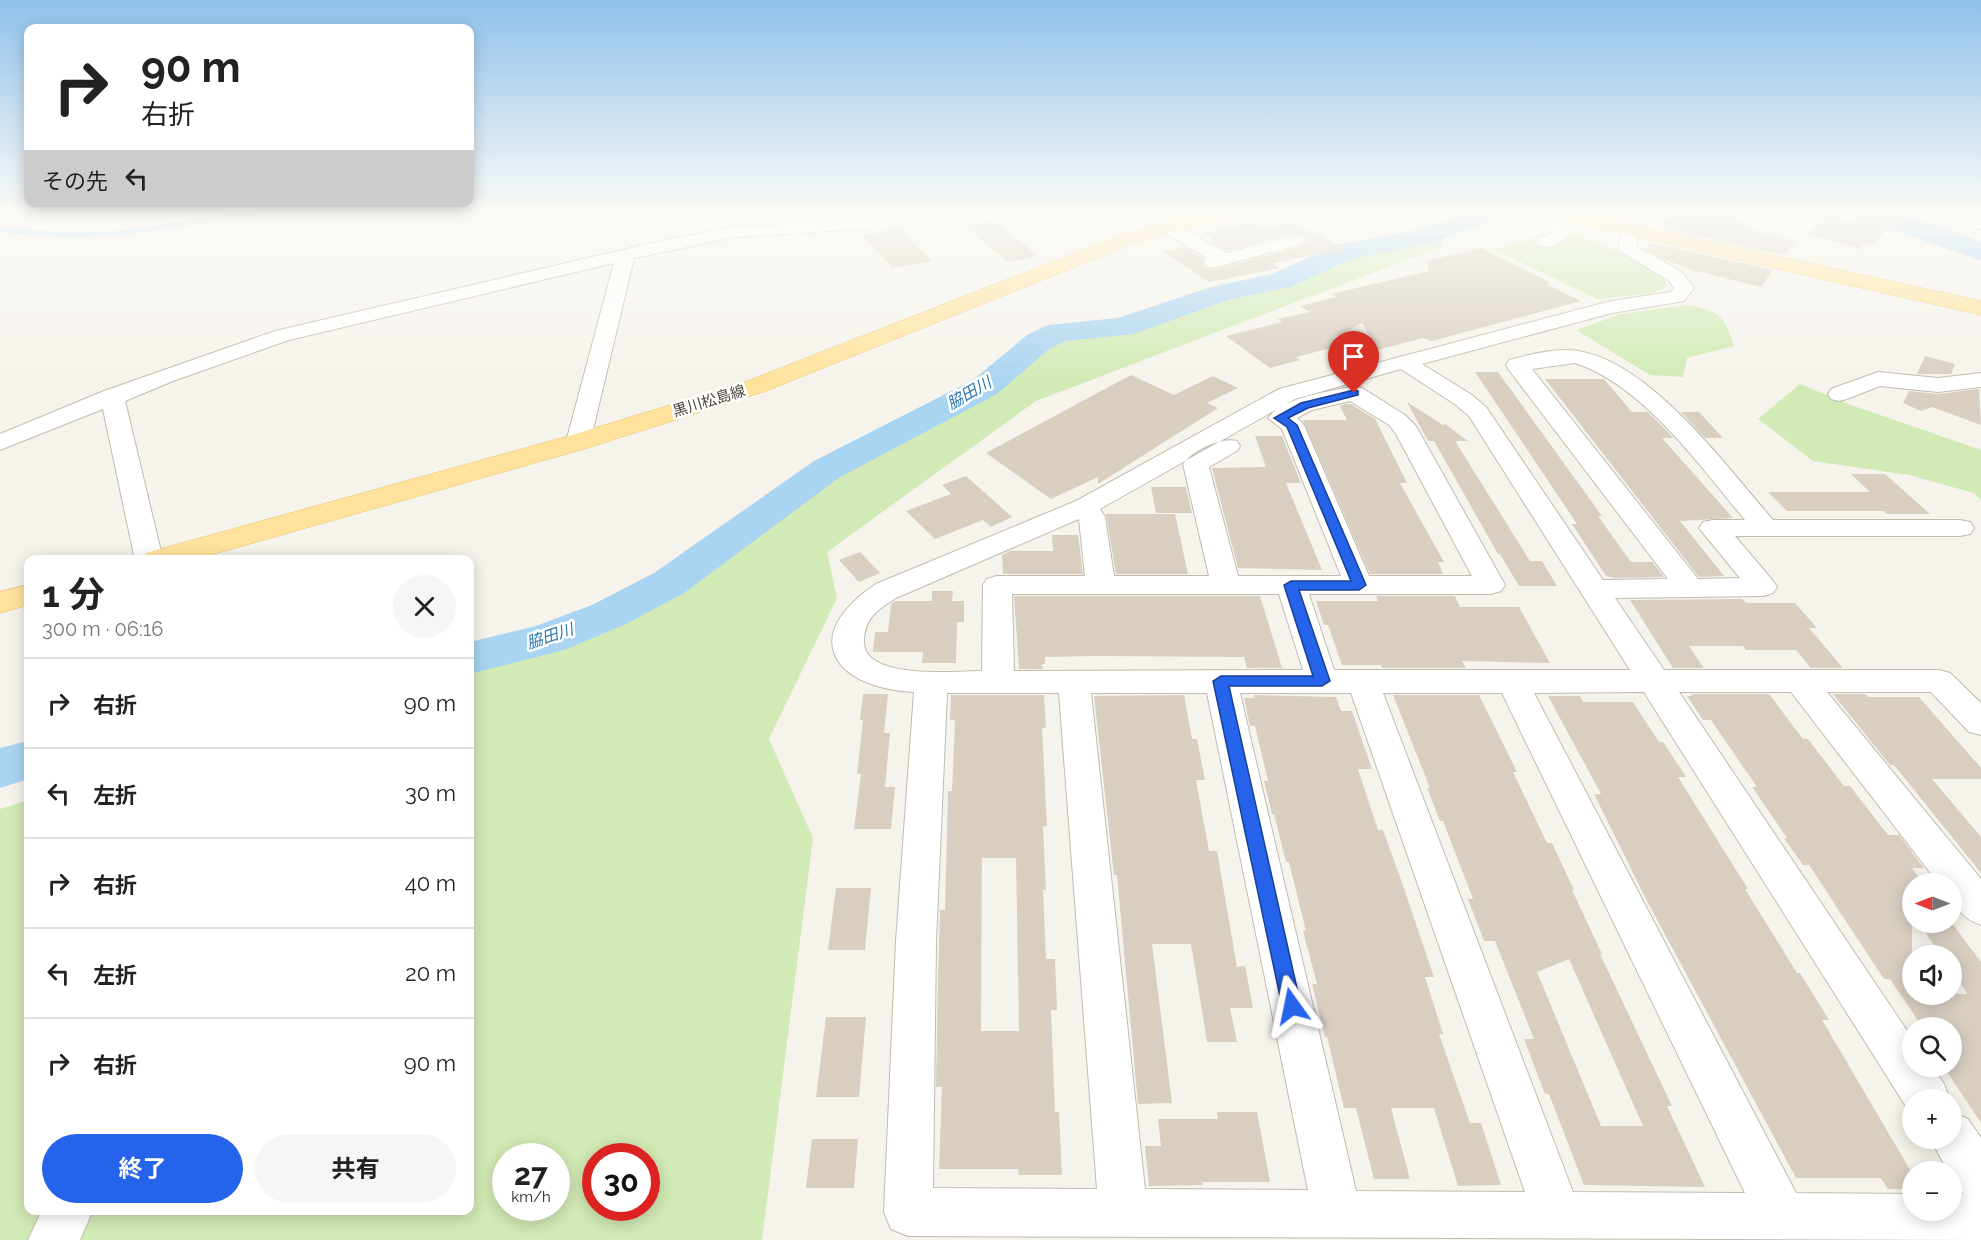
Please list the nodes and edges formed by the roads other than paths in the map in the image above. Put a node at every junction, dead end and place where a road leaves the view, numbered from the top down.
1 (570, 268) edge
2 (622, 268) edge
3 (1055, 268) edge
4 (1661, 268) edge
5 (1825, 268) edge
6 (1981, 308) edge
7 (1406, 363) junction
8 (1981, 380) edge
9 (1839, 394) dead end
10 (112, 396) junction
11 (1280, 418) junction
12 (578, 442) junction
13 (0, 443) edge
14 (1085, 507) junction
15 (1766, 527) junction
16 (1960, 528) dead end
17 (148, 555) edge
18 (175, 555) edge
19 (1101, 585) junction
20 (1226, 585) junction
21 (1291, 585) junction
22 (1359, 585) junction
23 (1690, 588) junction
24 (1596, 589) junction
25 (24, 596) edge
26 (0, 603) edge
27 (1221, 681) junction
28 (1322, 681) junction
29 (1363, 681) junction
30 (1512, 681) junction
31 (1654, 681) junction
32 (1800, 681) junction
33 (931, 682) junction
34 (998, 682) junction
35 (1074, 682) junction
36 (1981, 723) edge
37 (1981, 908) edge
38 (1921, 1089) edge
39 (1956, 1149) edge
40 (1972, 1214) edge
41 (66, 1215) edge
42 (1337, 1215) junction
43 (1558, 1216) junction
44 (1782, 1217) junction
45 (1098, 1222) edge
46 (53, 1240) edge

1 - 10 street
2 - 12 street
3 - 12 main road, 黒川松島線
4 - 7 street
5 - 6 main road
7 - 14 street
7 - 24 street
8 - 9 street
10 - 13 street
10 - 17 street
11 - 20 street
11 - 22 street
11 - 22 street
12 - 18 main road, 黒川松島線
14 - 19 street
14 - 33 street
15 - 16 street
15 - 23 street
15 - 23 street
19 - 20 street
19 - 34 street
20 - 21 street
21 - 22 street
21 - 28 street
23 - 24 street
24 - 31 street
25 - 26 main road
27 - 28 street
27 - 35 street
27 - 42 street
28 - 29 street
29 - 30 street
29 - 43 street
30 - 31 street
30 - 44 street
31 - 32 street
31 - 38 street
32 - 36 street
32 - 37 street
33 - 34 street
33 - 45 street
34 - 35 street
35 - 45 street
39 - 40 street
40 - 44 street
41 - 46 street
42 - 43 street
42 - 45 street
43 - 44 street

